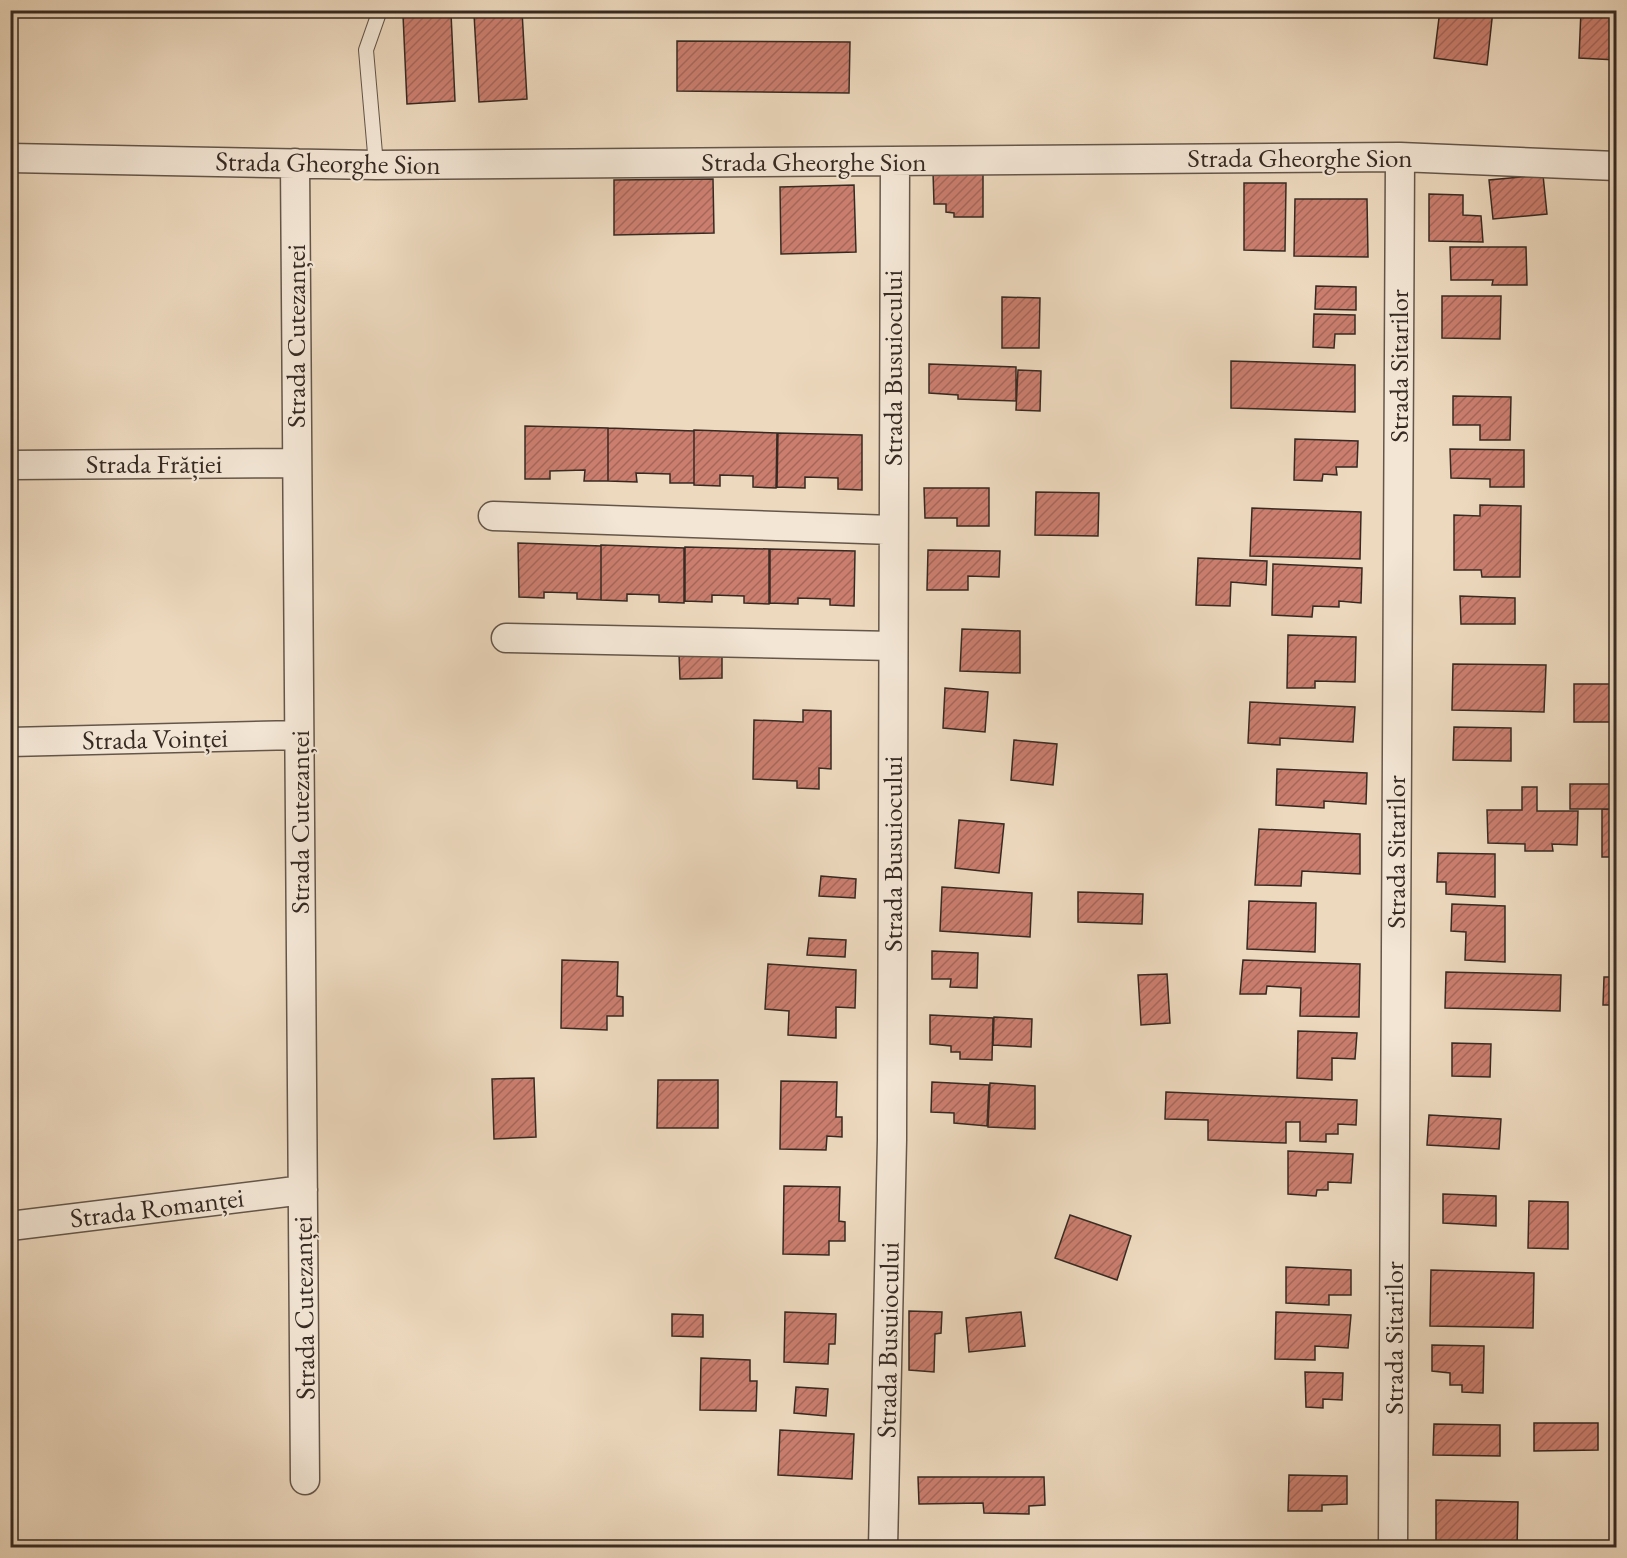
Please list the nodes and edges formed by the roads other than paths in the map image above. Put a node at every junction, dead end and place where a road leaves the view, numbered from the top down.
1 (380, 10) edge
2 (1400, 157) junction
3 (10, 158) edge
4 (895, 161) junction
5 (295, 163) junction
6 (376, 165) junction
7 (1617, 166) edge
8 (297, 463) junction
9 (10, 465) edge
10 (493, 516) dead end
11 (892, 530) junction
12 (506, 638) dead end
13 (893, 645) junction
14 (299, 735) junction
15 (10, 742) edge
16 (303, 1190) junction
17 (10, 1226) edge
18 (305, 1480) dead end
19 (883, 1548) edge
20 (1393, 1548) edge

1 - 6 lane
2 - 4 street, Strada Gheorghe Sion
2 - 7 street, Strada Gheorghe Sion
2 - 20 street, Strada Sitarilor
3 - 5 street, Strada Gheorghe Sion
4 - 6 street, Strada Gheorghe Sion
4 - 11 street, Strada Busuiocului
5 - 6 street, Strada Gheorghe Sion
5 - 8 street, Strada Cutezanței
8 - 9 street, Strada Frăției
8 - 14 street, Strada Cutezanței
10 - 11 street
11 - 13 street, Strada Busuiocului
12 - 13 street
13 - 19 street, Strada Busuiocului
14 - 15 street, Strada Voinței
14 - 16 street, Strada Cutezanței
16 - 17 street, Strada Romanței
16 - 18 street, Strada Cutezanței

